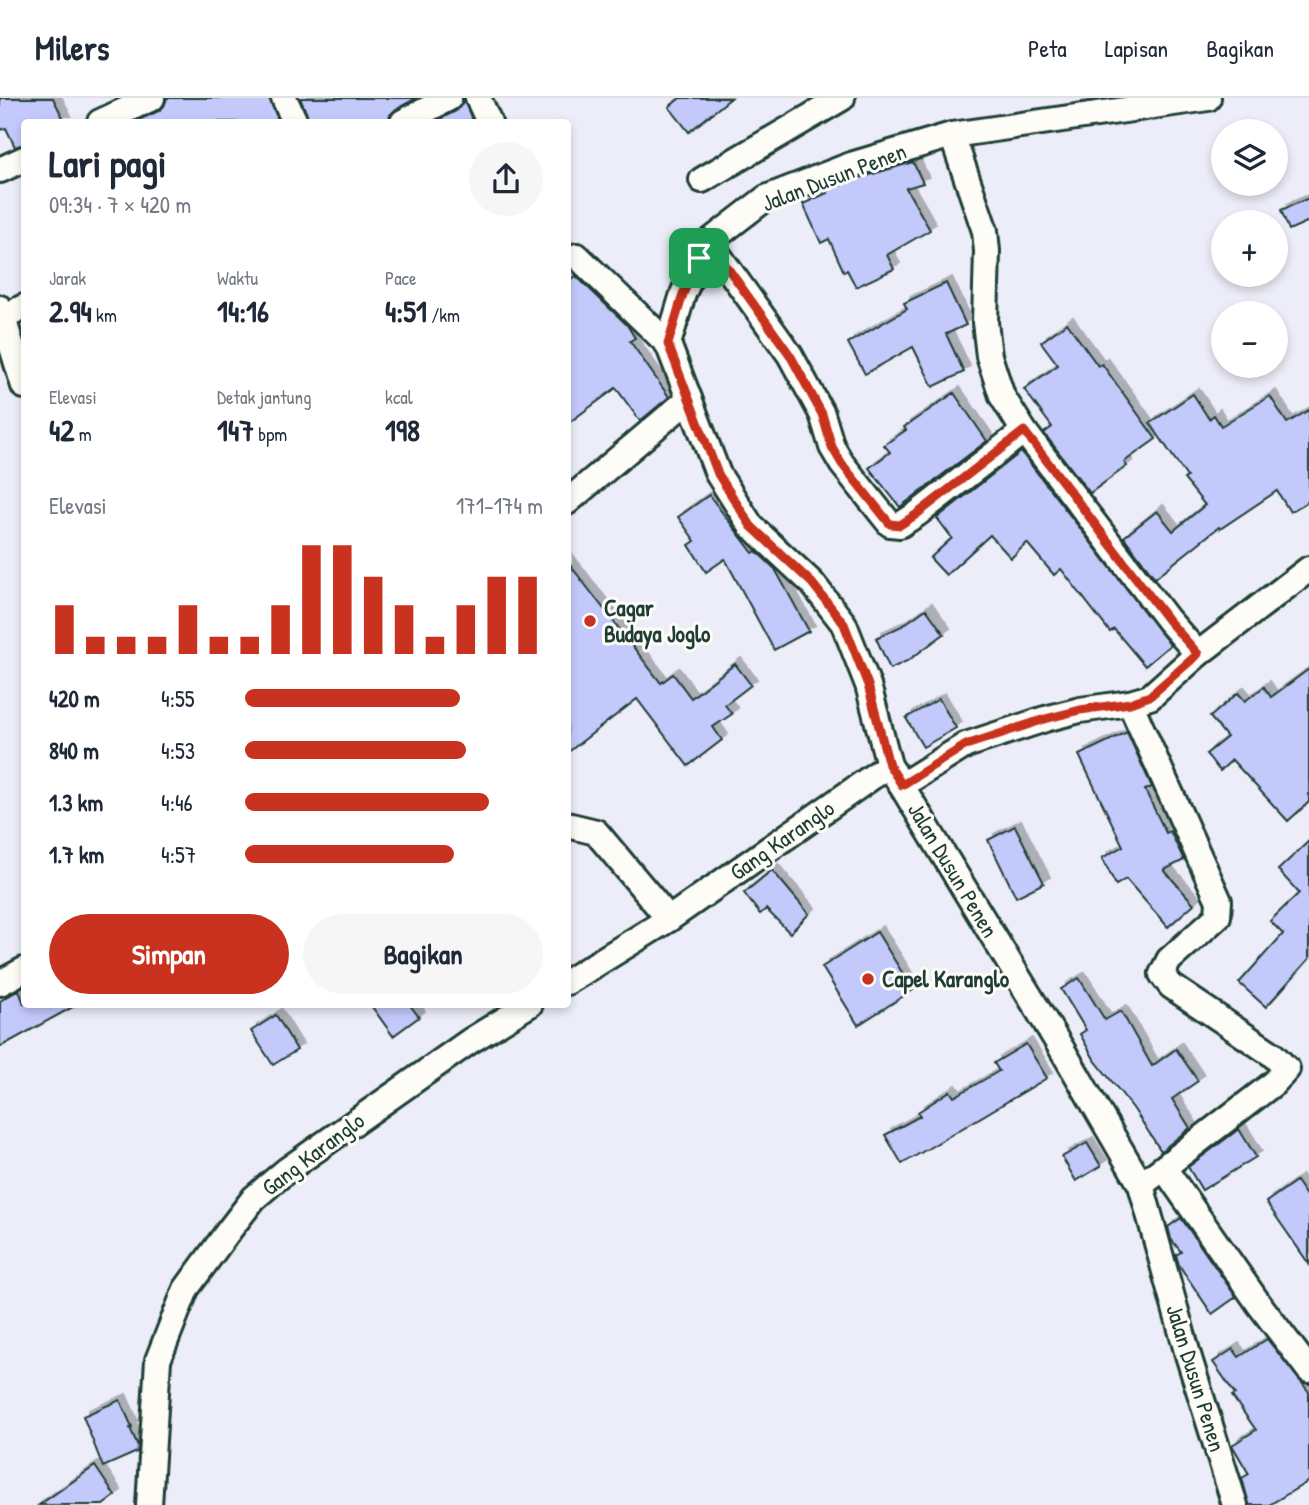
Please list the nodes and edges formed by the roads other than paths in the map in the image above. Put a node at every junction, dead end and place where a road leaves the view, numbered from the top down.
1 (152, 98) edge
2 (284, 98) edge
3 (449, 98) edge
4 (478, 98) edge
5 (842, 98) edge
6 (1209, 98) edge
7 (106, 119) edge
8 (294, 119) edge
9 (409, 119) edge
10 (488, 119) edge
11 (952, 135) junction
12 (21, 160) edge
13 (0, 170) edge
14 (702, 180) dead end
15 (704, 250) junction
16 (577, 256) dead end
17 (21, 308) edge
18 (1, 313) edge
19 (668, 344) junction
20 (21, 376) edge
21 (690, 399) junction
22 (1024, 431) junction
23 (571, 499) edge
24 (1306, 578) edge
25 (1198, 654) junction
26 (1130, 703) junction
27 (895, 775) junction
28 (571, 826) edge
29 (670, 919) junction
30 (21, 972) edge
31 (571, 980) edge
32 (0, 983) edge
33 (524, 1008) edge
34 (1164, 1168) junction
35 (1141, 1185) junction
36 (1309, 1370) edge
37 (149, 1505) edge
38 (1235, 1505) edge

1 - 7 street
2 - 8 street
3 - 9 street
4 - 10 street
5 - 14 street
6 - 11 street, Jalan Dusun Penen
11 - 15 street, Jalan Dusun Penen
11 - 22 street
12 - 13 street
15 - 19 street, Jalan Dusun Penen
15 - 22 street
16 - 19 street
17 - 18 street
18 - 20 street
19 - 21 street, Jalan Dusun Penen
21 - 23 street
21 - 27 street, Jalan Dusun Penen
22 - 25 street
24 - 25 street, Gang Karanglo
25 - 26 street, Gang Karanglo
26 - 27 street, Gang Karanglo
26 - 34 street
27 - 29 street, Gang Karanglo
27 - 35 street, Jalan Dusun Penen
28 - 29 street
29 - 31 street, Gang Karanglo
30 - 32 street
33 - 37 street, Gang Karanglo
34 - 35 street
34 - 36 street
35 - 38 street, Jalan Dusun Penen

